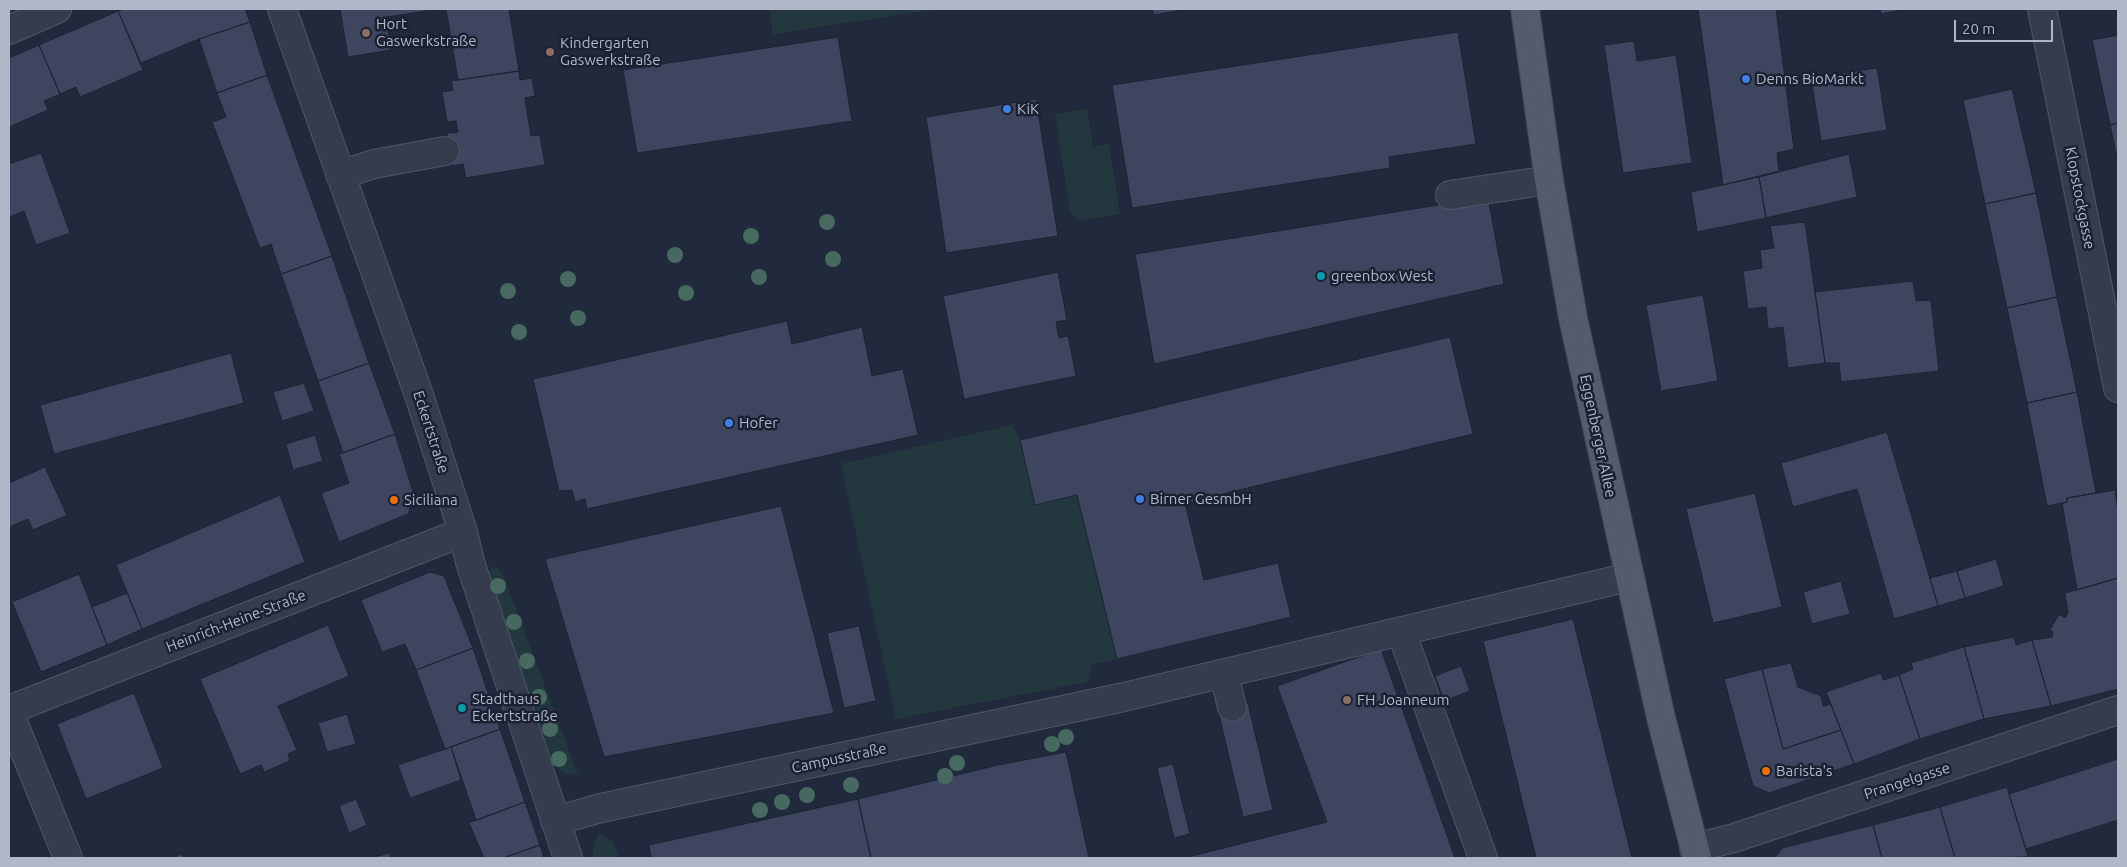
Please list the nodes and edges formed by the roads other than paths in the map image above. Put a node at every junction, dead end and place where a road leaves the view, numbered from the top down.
1 (57, 9) edge
2 (282, 9) edge
3 (1524, 9) edge
4 (2042, 9) edge
5 (9, 30) edge
6 (445, 151) dead end
7 (340, 175) junction
8 (1550, 180) junction
9 (1450, 195) dead end
10 (2118, 388) edge
11 (463, 532) junction
12 (1629, 577) junction
13 (1401, 631) junction
14 (1224, 674) junction
15 (1232, 707) dead end
16 (2118, 710) edge
17 (9, 711) edge
18 (555, 822) junction
19 (1695, 853) edge
20 (68, 858) edge
21 (568, 858) edge
22 (1483, 858) edge

1 - 5 street
2 - 7 street, Eckertstraße
3 - 8 main road, Eggenberger Allee
4 - 10 street, Klopstockgasse
6 - 7 street
7 - 11 street, Eckertstraße
8 - 9 street
8 - 12 main road, Eggenberger Allee
11 - 17 street, Heinrich-Heine-Straße
11 - 18 street, Eckertstraße
12 - 13 street, Campusstraße
12 - 19 main road, Eggenberger Allee
13 - 14 street, Campusstraße
13 - 22 street
14 - 15 street
14 - 18 street, Campusstraße
16 - 19 street, Prangelgasse
17 - 20 street
18 - 21 street, Eckertstraße

